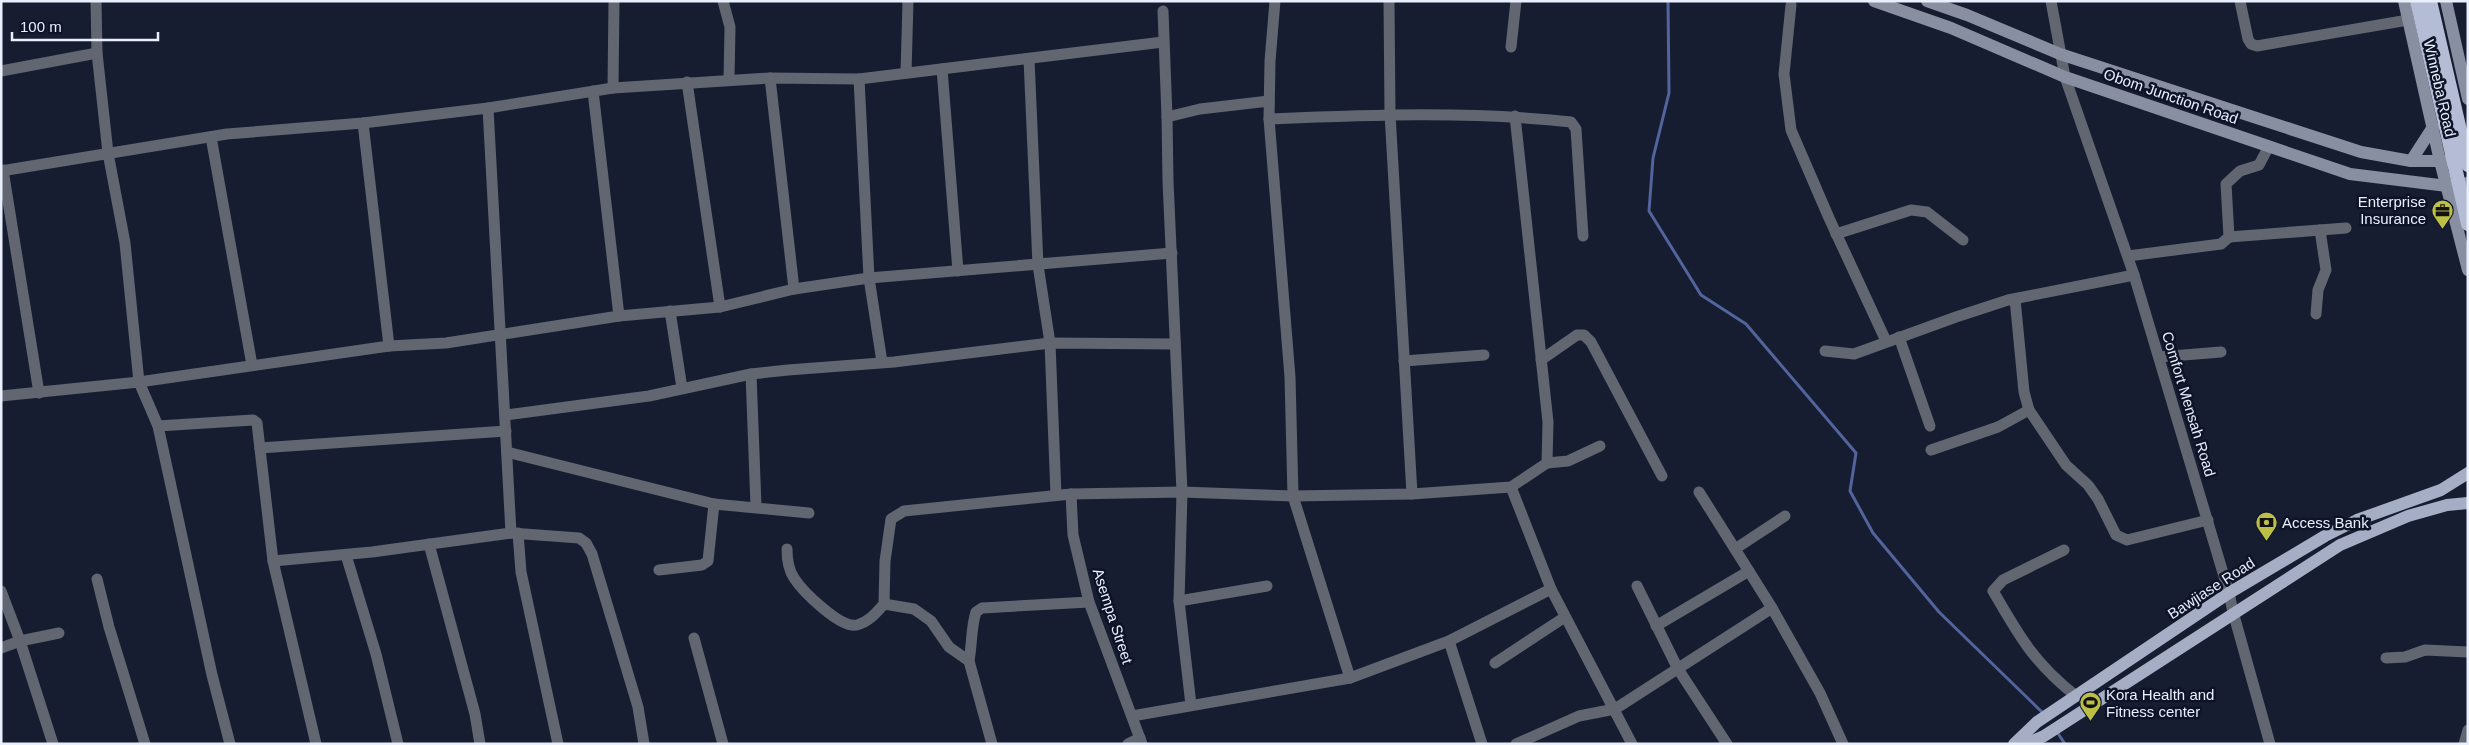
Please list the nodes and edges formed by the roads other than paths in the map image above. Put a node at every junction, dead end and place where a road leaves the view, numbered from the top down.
1 (96, 1) edge
2 (614, 1) edge
3 (723, 1) edge
4 (908, 1) edge
5 (1275, 1) edge
6 (1389, 1) edge
7 (1516, 1) edge
8 (1874, 1) edge
9 (1927, 1) edge
10 (2051, 1) edge
11 (2240, 1) edge
12 (2404, 1) edge
13 (2417, 1) edge
14 (2430, 1) edge
15 (2446, 1) edge
16 (1791, 5) dead end
17 (1163, 11) dead end
18 (2408, 20) junction
19 (1163, 42) junction
20 (1511, 47) dead end
21 (97, 53) junction
22 (2060, 54) junction
23 (1029, 59) junction
24 (942, 69) junction
25 (1, 71) edge
26 (906, 73) junction
27 (2065, 77) junction
28 (770, 78) junction
29 (859, 78) junction
30 (729, 80) junction
31 (688, 82) junction
32 (613, 88) junction
33 (593, 91) junction
34 (2468, 99) edge
35 (1269, 100) junction
36 (488, 108) junction
37 (1390, 114) junction
38 (1516, 116) junction
39 (1167, 117) junction
40 (1269, 119) junction
41 (363, 123) junction
42 (2433, 127) junction
43 (211, 137) junction
44 (2268, 146) junction
45 (108, 153) junction
46 (2468, 160) edge
47 (2412, 161) junction
48 (2440, 161) junction
49 (2468, 166) edge
50 (2, 170) edge
51 (2468, 183) edge
52 (2447, 186) junction
53 (2468, 224) edge
54 (2346, 228) dead end
55 (2320, 230) junction
56 (1836, 234) junction
57 (1583, 236) dead end
58 (2229, 237) junction
59 (1963, 240) dead end
60 (1172, 253) junction
61 (2128, 256) junction
62 (1038, 265) junction
63 (2468, 270) edge
64 (958, 271) junction
65 (2134, 275) junction
66 (868, 278) junction
67 (794, 289) junction
68 (2015, 299) junction
69 (720, 307) junction
70 (670, 311) junction
71 (2316, 314) dead end
72 (619, 316) junction
73 (501, 333) junction
74 (1899, 337) junction
75 (1886, 342) junction
76 (1050, 343) junction
77 (1175, 344) junction
78 (389, 346) junction
79 (1825, 351) dead end
80 (2221, 352) dead end
81 (1484, 355) dead end
82 (2159, 357) junction
83 (1541, 360) junction
84 (1404, 361) junction
85 (882, 362) junction
86 (252, 365) junction
87 (751, 374) junction
88 (139, 382) junction
89 (682, 388) junction
90 (39, 393) junction
91 (1, 396) edge
92 (2029, 410) junction
93 (506, 415) junction
94 (158, 426) junction
95 (1930, 426) dead end
96 (506, 431) junction
97 (1600, 446) dead end
98 (260, 448) junction
99 (1931, 450) dead end
100 (507, 452) junction
101 (1547, 463) junction
102 (2468, 473) edge
103 (1662, 476) dead end
104 (1511, 487) junction
105 (1182, 492) junction
106 (1699, 492) dead end
107 (1071, 494) junction
108 (1412, 494) junction
109 (1056, 495) junction
110 (1293, 496) junction
111 (2468, 503) edge
112 (714, 504) junction
113 (756, 506) junction
114 (810, 513) dead end
115 (1785, 516) dead end
116 (2208, 520) junction
117 (515, 533) junction
118 (430, 544) junction
119 (787, 549) dead end
120 (1735, 549) junction
121 (2064, 550) dead end
122 (346, 555) junction
123 (273, 561) junction
124 (659, 570) dead end
125 (1748, 571) junction
126 (97, 579) dead end
127 (1267, 586) dead end
128 (1637, 586) dead end
129 (1551, 589) junction
130 (1, 591) edge
131 (2229, 593) junction
132 (1179, 601) junction
133 (1089, 602) junction
134 (884, 604) junction
135 (1772, 608) junction
136 (2232, 612) junction
137 (1565, 616) junction
138 (1656, 626) junction
139 (59, 633) dead end
140 (694, 638) dead end
141 (1449, 640) junction
142 (20, 641) junction
143 (1, 648) edge
144 (2468, 652) edge
145 (2386, 658) dead end
146 (969, 661) junction
147 (1495, 662) dead end
148 (1678, 669) junction
149 (1350, 678) junction
150 (2076, 696) junction
151 (1191, 704) junction
152 (1615, 709) junction
153 (1132, 716) junction
154 (2468, 730) edge
155 (1141, 741) edge
156 (52, 744) edge
157 (145, 744) edge
158 (230, 744) edge
159 (316, 744) edge
160 (398, 744) edge
161 (480, 744) edge
162 (558, 744) edge
163 (644, 744) edge
164 (723, 744) edge
165 (992, 744) edge
166 (1128, 744) edge
167 (1482, 744) edge
168 (1516, 744) edge
169 (1632, 744) edge
170 (1726, 744) edge
171 (1843, 744) edge
172 (2014, 744) edge
173 (2026, 744) edge
174 (2270, 744) edge
175 (2464, 744) edge

1 - 21 street
2 - 32 street
3 - 30 street
4 - 26 street
5 - 35 street
6 - 37 street
7 - 20 street
8 - 27 main road, Obom Junction Road
9 - 22 main road, Obom Junction Road
10 - 22 street, Comfort Mensah Road
11 - 18 street
12 - 18 main road, Winneba Road
13 - 53 highway, Winneba Road
14 - 49 highway, Winneba Road
15 - 34 main road, Winneba Road
16 - 56 street
17 - 19 street
18 - 42 main road, Winneba Road
19 - 23 street
19 - 39 street
21 - 25 street
21 - 45 street
22 - 27 street, Comfort Mensah Road
22 - 47 main road, Obom Junction Road
23 - 24 street
23 - 62 street
24 - 26 street
24 - 64 street
26 - 29 street
27 - 44 main road, Obom Junction Road
27 - 61 street, Comfort Mensah Road
28 - 29 street
28 - 30 street
28 - 67 street
29 - 66 street
30 - 31 street
31 - 32 street
31 - 69 street
32 - 33 street
33 - 36 street
33 - 72 street
35 - 39 street
35 - 40 street
36 - 41 street
36 - 73 street
37 - 38 street
37 - 40 street
37 - 84 street
38 - 57 street
38 - 83 street
39 - 60 street
40 - 110 street
41 - 43 street
41 - 78 street
42 - 47 main road
42 - 48 main road, Winneba Road
43 - 45 street
43 - 86 street
44 - 52 main road, Obom Junction Road
44 - 58 street
45 - 50 street
45 - 88 street
46 - 48 main road, Obom Junction Road
47 - 48 main road, Obom Junction Road
48 - 52 main road, Winneba Road
50 - 90 street
51 - 52 main road, Obom Junction Road
52 - 63 main road, Winneba Road
54 - 55 street
55 - 58 street
55 - 71 street
56 - 59 street
56 - 75 street
58 - 61 street
60 - 62 street
60 - 77 street
61 - 65 street, Comfort Mensah Road
62 - 64 street
62 - 76 street
64 - 66 street
65 - 68 street
65 - 82 street, Comfort Mensah Road
66 - 67 street
66 - 85 street
67 - 69 street
68 - 74 street
68 - 92 street
69 - 70 street
70 - 72 street
70 - 89 street
72 - 73 street
73 - 78 street
73 - 93 street
74 - 75 street
74 - 95 street
75 - 79 street
76 - 77 street
76 - 85 street
76 - 109 street
77 - 105 street
78 - 86 street
80 - 82 street
81 - 84 street
82 - 116 street, Comfort Mensah Road
83 - 101 street
83 - 103 street
84 - 108 street
85 - 87 street
86 - 88 street
87 - 89 street
87 - 113 street
88 - 90 street
88 - 94 street
89 - 93 street
90 - 91 street
92 - 99 street
92 - 116 street
93 - 96 street
94 - 98 street
94 - 158 street
96 - 98 street
96 - 100 street
97 - 101 street
98 - 123 street
100 - 112 street
100 - 117 street
101 - 104 street
102 - 131 main road, Bawjiase Road
104 - 108 street
104 - 129 street
105 - 107 street
105 - 110 street
105 - 132 street
106 - 120 street
107 - 109 street
107 - 133 street, Asempa Street
108 - 110 street
109 - 134 street
110 - 149 street
111 - 136 main road
112 - 113 street
112 - 124 street
113 - 114 street
115 - 120 street
116 - 131 street, Comfort Mensah Road
117 - 118 street
117 - 162 street
117 - 163 street
118 - 122 street
118 - 161 street
119 - 134 street
120 - 125 street
121 - 150 street
122 - 123 street
122 - 160 street
123 - 159 street
125 - 135 street
125 - 138 street
126 - 157 street
127 - 132 street
128 - 138 street
129 - 137 street
129 - 141 street
130 - 142 street
131 - 136 street, Comfort Mensah Road
131 - 150 main road, Bawjiase Road
132 - 151 street
133 - 146 street
133 - 153 street, Asempa Street
134 - 146 street
135 - 148 street
135 - 171 street
136 - 173 main road
136 - 174 street, Comfort Mensah Road
137 - 147 street
137 - 152 street
138 - 148 street
139 - 142 street
140 - 164 street
141 - 149 street
141 - 167 street
142 - 143 street
142 - 156 street
144 - 145 street
146 - 165 street
148 - 152 street
148 - 170 street
149 - 151 street
150 - 172 main road, Bawjiase Road
151 - 153 street
152 - 168 street
152 - 169 street
153 - 155 street, Asempa Street
154 - 175 street
155 - 166 street

